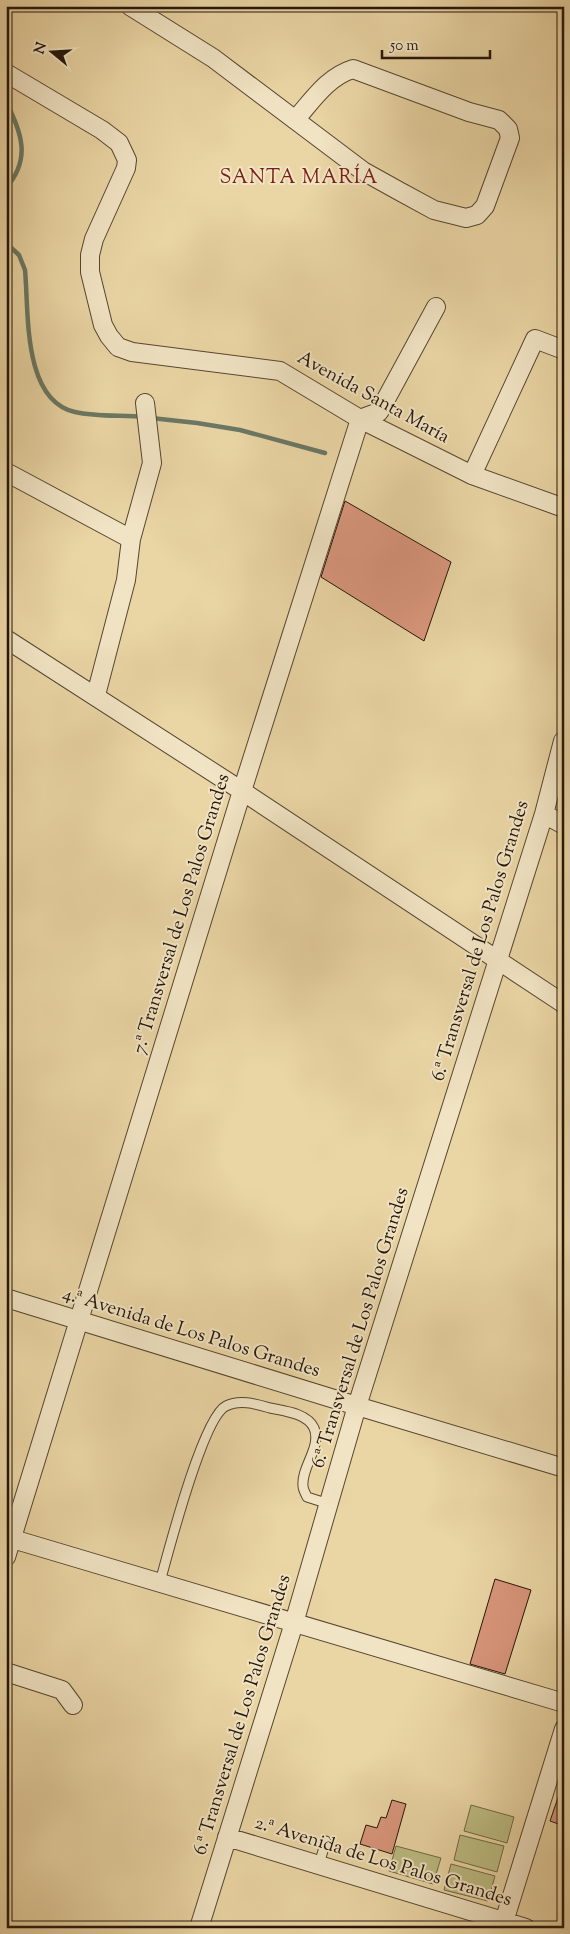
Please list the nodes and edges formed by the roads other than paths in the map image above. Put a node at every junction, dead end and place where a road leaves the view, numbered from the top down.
1 (131, 6) edge
2 (6, 73) edge
3 (295, 120) junction
4 (436, 307) dead end
5 (564, 350) edge
6 (145, 403) dead end
7 (360, 419) junction
8 (6, 472) edge
9 (472, 475) junction
10 (564, 508) edge
11 (131, 539) junction
12 (6, 639) edge
13 (96, 695) junction
14 (563, 740) edge
15 (242, 791) junction
16 (544, 814) junction
17 (564, 825) edge
18 (498, 961) junction
19 (564, 1004) edge
20 (6, 1298) edge
21 (79, 1320) junction
22 (357, 1406) junction
23 (564, 1468) edge
24 (329, 1504) junction
25 (9, 1538) edge
26 (6, 1557) edge
27 (160, 1582) junction
28 (294, 1623) junction
29 (6, 1672) edge
30 (564, 1703) edge
31 (73, 1705) dead end
32 (564, 1729) edge
33 (227, 1837) junction
34 (326, 1841) dead end
35 (319, 1864) junction
36 (503, 1924) edge
37 (199, 1928) edge
38 (526, 1928) edge

1 - 3 street
2 - 7 street, Avenida Santa María
3 - 3 street
4 - 7 street
5 - 9 street
6 - 11 street
7 - 9 street, Avenida Santa María
7 - 15 street, 7.ª Transversal de Los Palos Grandes
8 - 11 street
9 - 10 street, Avenida Santa María
11 - 13 street
12 - 13 street
13 - 15 street
14 - 16 street, 6.ª Transversal de Los Palos Grandes
15 - 18 street
15 - 21 street, 7.ª Transversal de Los Palos Grandes
16 - 17 street
16 - 18 street, 6.ª Transversal de Los Palos Grandes
18 - 19 street
18 - 22 street, 6.ª Transversal de Los Palos Grandes
20 - 21 street, 4.ª Avenida de Los Palos Grandes
21 - 22 street, 4.ª Avenida de Los Palos Grandes
21 - 25 street, 7.ª Transversal de Los Palos Grandes
22 - 23 street, 4.ª Avenida de Los Palos Grandes
22 - 24 street, 6.ª Transversal de Los Palos Grandes
24 - 27 lane
24 - 28 street, 6.ª Transversal de Los Palos Grandes
25 - 26 street, 7.ª Transversal de Los Palos Grandes
25 - 27 street
27 - 28 street
28 - 30 street
28 - 33 street, 6.ª Transversal de Los Palos Grandes
29 - 31 street
32 - 36 street
33 - 35 street, 2.ª Avenida de Los Palos Grandes
33 - 37 street, 6.ª Transversal de Los Palos Grandes
34 - 35 lane
35 - 36 street, 2.ª Avenida de Los Palos Grandes
36 - 38 street, 2.ª Avenida de Los Palos Grandes

